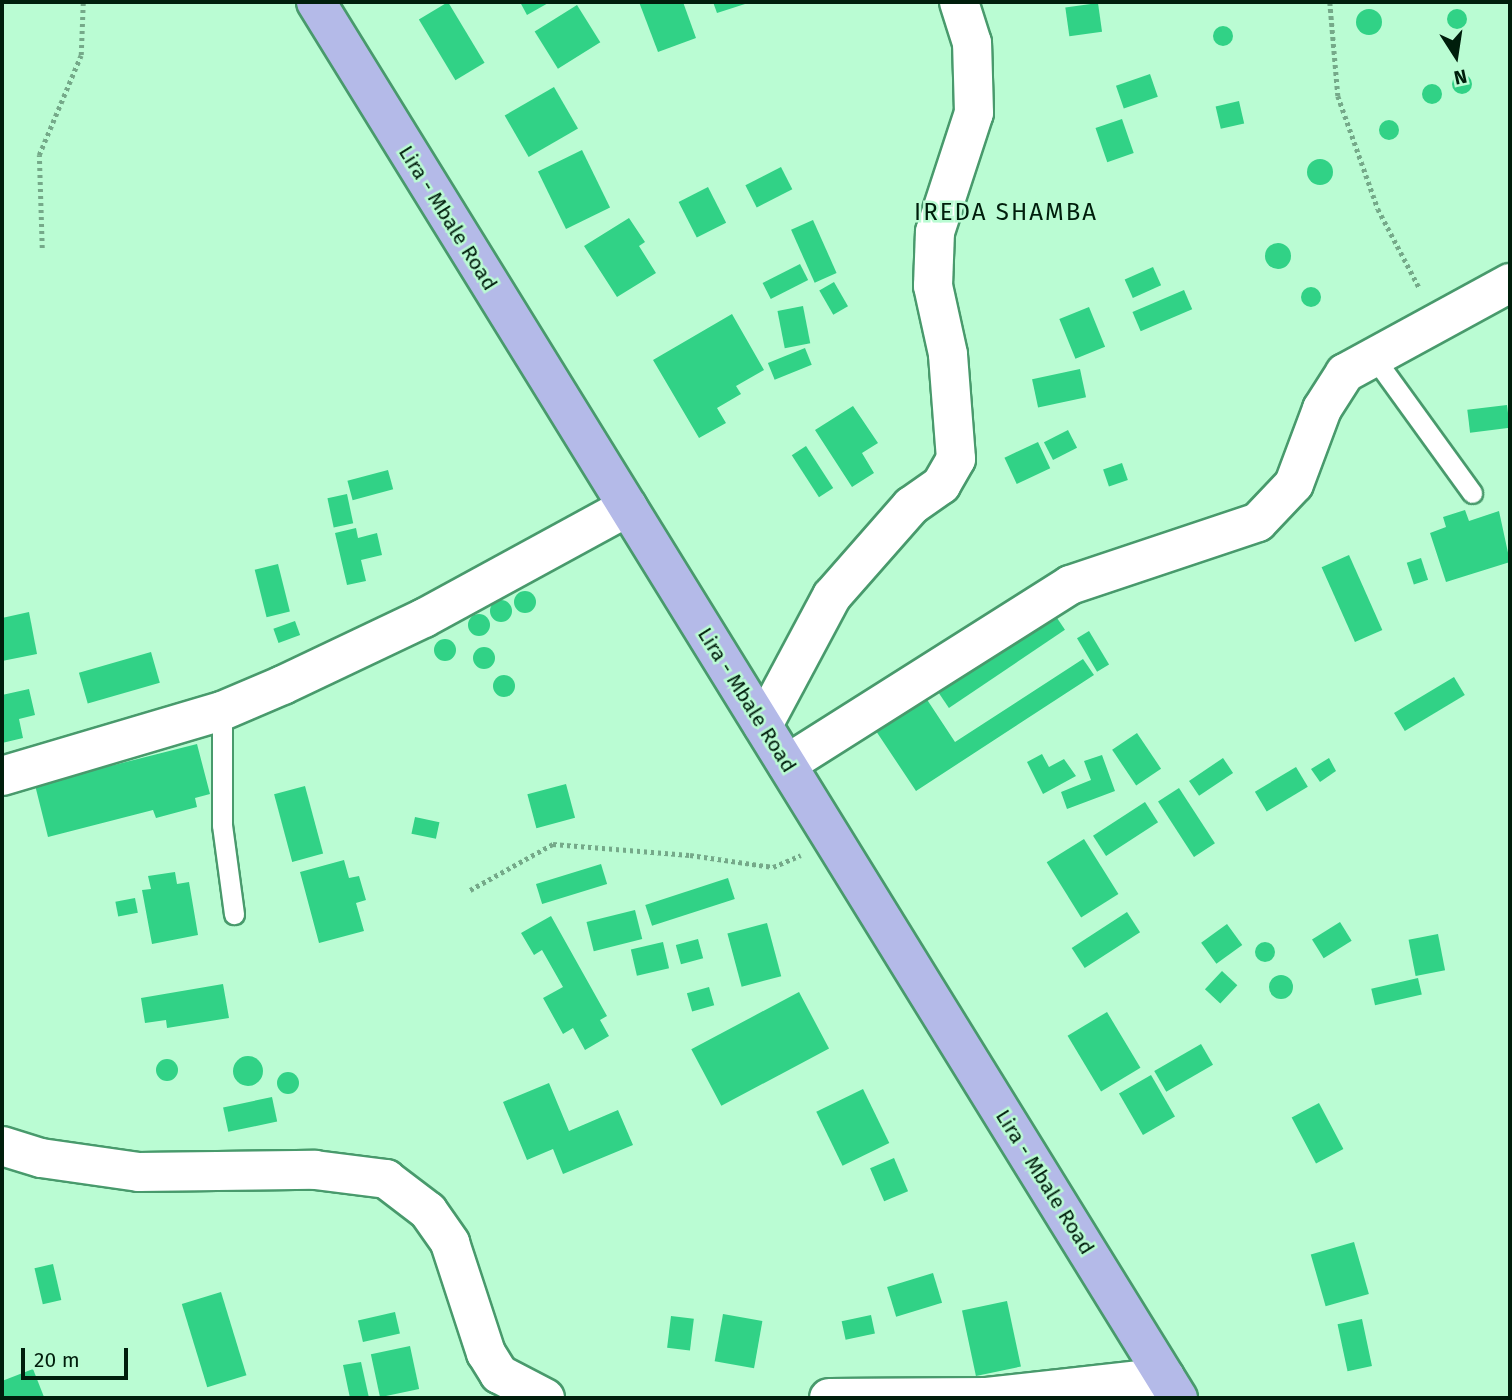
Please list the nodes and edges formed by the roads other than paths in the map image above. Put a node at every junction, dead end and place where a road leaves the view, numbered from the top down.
1 (316, 2) edge
2 (959, 2) edge
3 (1510, 283) edge
4 (1373, 356) junction
5 (1472, 493) dead end
6 (628, 507) junction
7 (222, 711) junction
8 (763, 725) junction
9 (787, 764) junction
10 (2, 776) edge
11 (233, 914) dead end
12 (2, 1146) edge
13 (1171, 1388) edge
14 (519, 1395) edge
15 (829, 1398) edge

1 - 6 main road, Lira - Mbale Road
2 - 8 street
3 - 4 street
4 - 5 lane
4 - 9 street
6 - 7 street
6 - 8 main road, Lira - Mbale Road
7 - 10 street
7 - 11 lane
8 - 9 main road, Lira - Mbale Road
9 - 13 main road, Lira - Mbale Road
12 - 14 street
13 - 15 street

